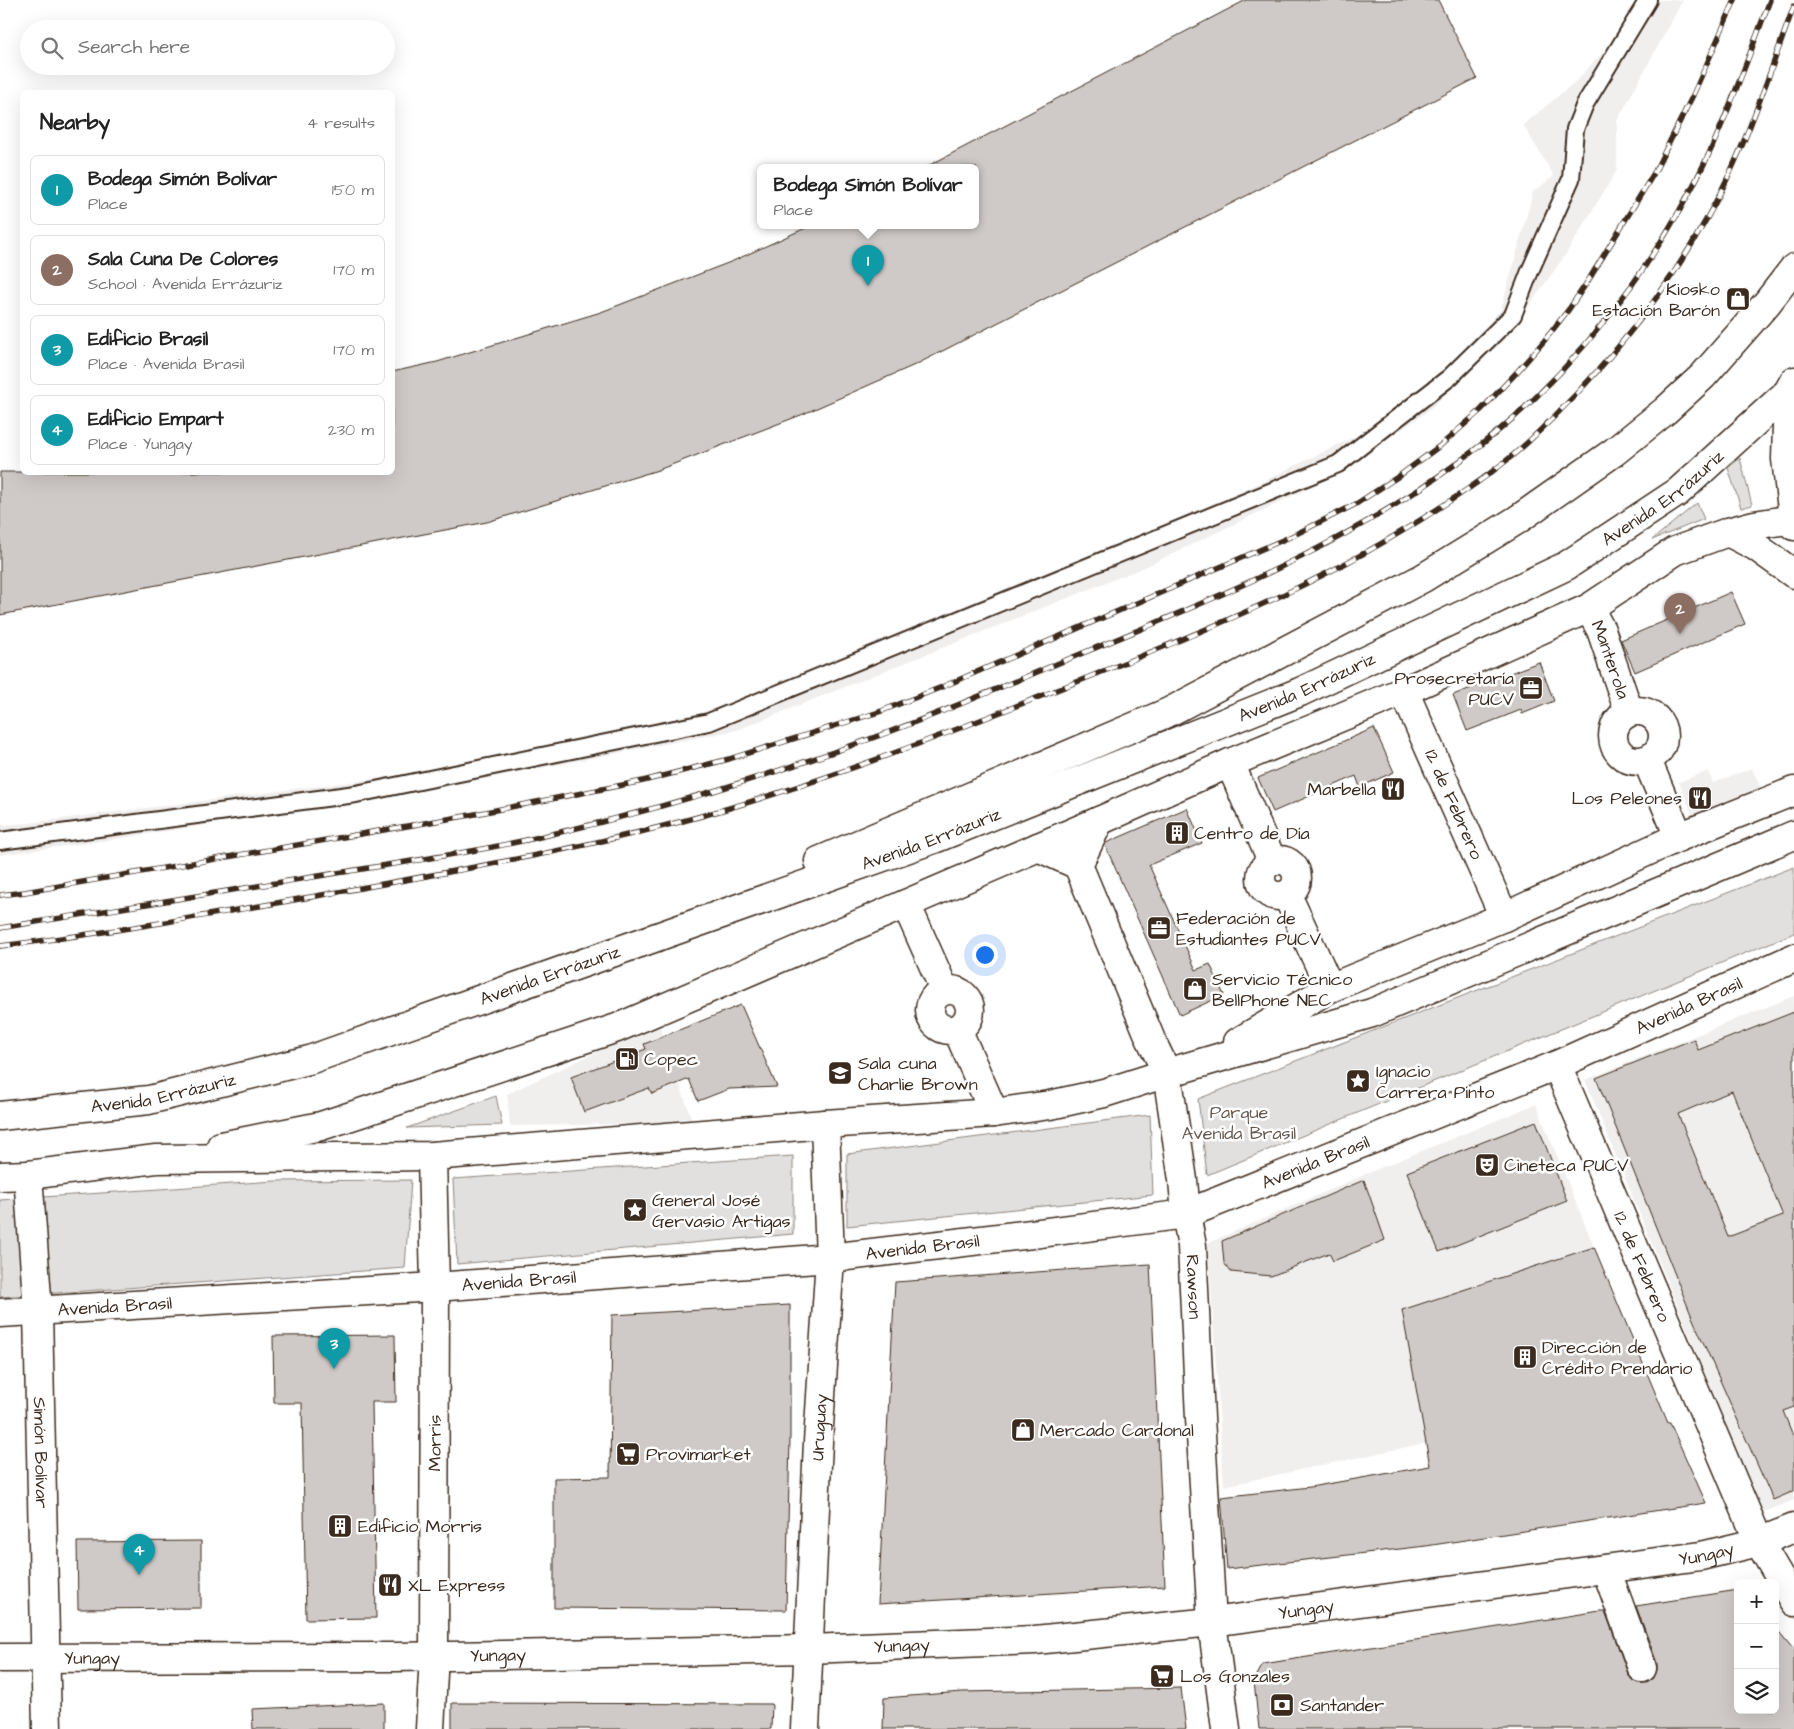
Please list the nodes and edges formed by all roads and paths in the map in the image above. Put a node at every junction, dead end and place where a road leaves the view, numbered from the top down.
1 (1648, 0) edge
2 (1794, 268) edge
3 (1791, 386) edge
4 (1794, 521) edge
5 (1728, 532) junction
6 (1794, 574) edge
7 (1589, 608) junction
8 (1404, 691) junction
9 (1629, 712) junction
10 (1647, 760) junction
11 (1230, 762) junction
12 (1794, 790) edge
13 (1098, 821) junction
14 (1794, 835) edge
15 (1679, 837) junction
16 (0, 841) edge
17 (1038, 847) junction
18 (1078, 865) junction
19 (906, 904) junction
20 (1504, 917) junction
21 (1794, 958) edge
22 (584, 962) junction
23 (1330, 988) junction
24 (1202, 1064) junction
25 (1557, 1066) junction
26 (1166, 1073) junction
27 (994, 1112) junction
28 (0, 1116) edge
29 (825, 1124) junction
30 (432, 1156) junction
31 (156, 1159) junction
32 (28, 1175) junction
33 (0, 1176) edge
34 (1186, 1214) junction
35 (830, 1258) junction
36 (435, 1286) junction
37 (38, 1311) junction
38 (0, 1313) edge
39 (1794, 1528) edge
40 (1760, 1542) junction
41 (1606, 1569) junction
42 (1794, 1602) edge
43 (1212, 1622) junction
44 (809, 1649) junction
45 (434, 1655) junction
46 (45, 1657) junction
47 (0, 1658) edge
48 (1642, 1668) dead end
49 (47, 1729) edge
50 (430, 1729) edge
51 (805, 1729) edge
52 (1226, 1729) edge

1 - 16 lane
2 - 22 street
3 - 4 street
3 - 22 street, Avenida Errázuriz
4 - 5 street
5 - 6 street
5 - 7 street
7 - 8 street
7 - 9 street, Manterola
8 - 11 street
8 - 20 street, 12 de Febrero
9 - 10 street, Manterola
9 - 10 street, Manterola
10 - 15 street
11 - 13 street
11 - 23 street
12 - 15 street
13 - 17 street
13 - 18 street
14 - 24 street
15 - 20 street
17 - 18 street
17 - 19 street
18 - 26 street, Rawson
19 - 27 street
19 - 31 street
20 - 23 street
21 - 25 street, Avenida Brasil
22 - 28 street, Avenida Errázuriz
23 - 24 street
24 - 26 street
25 - 34 street, Avenida Brasil
25 - 40 street, 12 de Febrero
26 - 27 street
26 - 34 street, Rawson
27 - 29 street
29 - 30 street
29 - 35 street, Uruguay
30 - 31 street
30 - 36 street, Morris
31 - 32 street
32 - 33 street
32 - 37 street, Simón Bolívar
34 - 35 street, Avenida Brasil
34 - 43 street, Rawson
35 - 36 street, Avenida Brasil
35 - 44 street, Uruguay
36 - 37 street, Avenida Brasil
36 - 45 street, Morris
37 - 38 street, Avenida Brasil
37 - 46 street, Simón Bolívar
39 - 40 street, Yungay
40 - 41 street, Yungay
40 - 42 street, 12 de Febrero
41 - 43 street, Yungay
41 - 48 street
43 - 44 street, Yungay
43 - 52 street, Rawson
44 - 45 street, Yungay
44 - 51 street, Uruguay
45 - 46 street, Yungay
45 - 50 street, Morris
46 - 47 street, Yungay
46 - 49 street, Simón Bolívar

